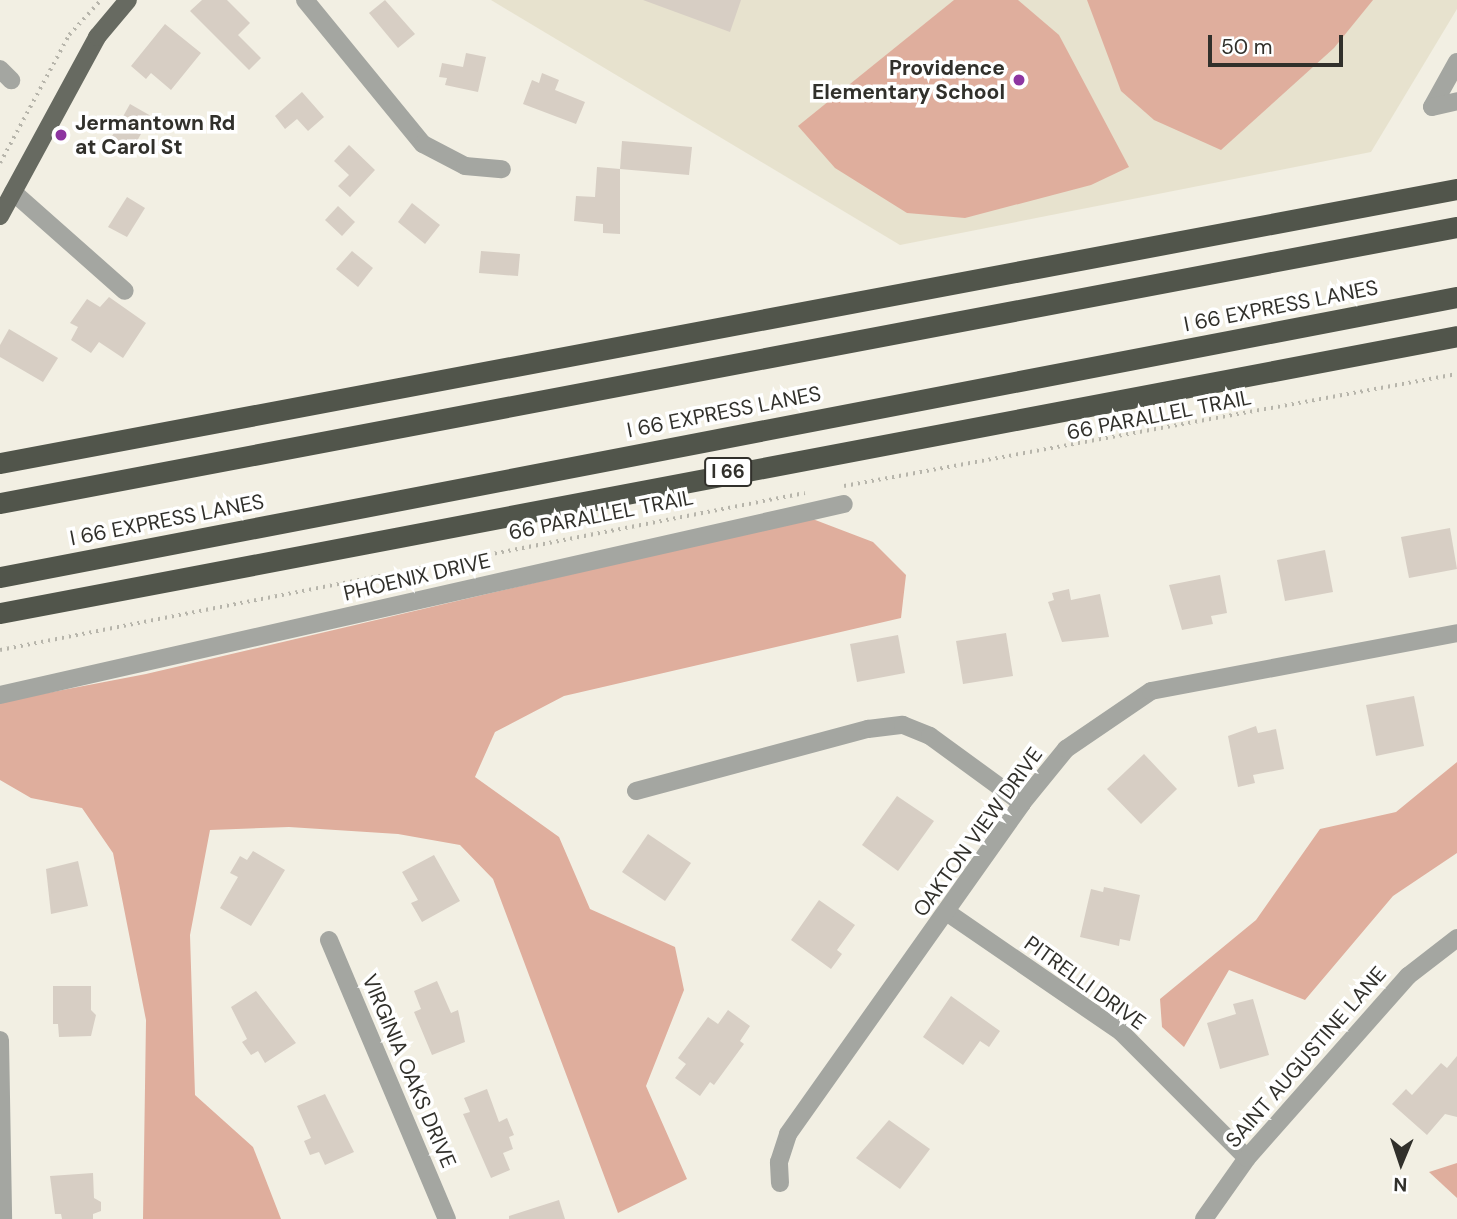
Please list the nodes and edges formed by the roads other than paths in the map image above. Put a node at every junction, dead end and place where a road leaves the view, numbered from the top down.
1 (128, 0) edge
2 (304, 0) edge
3 (1457, 62) edge
4 (1457, 101) edge
5 (502, 169) dead end
6 (1457, 189) edge
7 (13, 192) junction
8 (0, 216) edge
9 (1457, 227) edge
10 (125, 291) dead end
11 (1457, 297) edge
12 (1457, 337) edge
13 (0, 463) edge
14 (0, 503) edge
15 (844, 504) dead end
16 (0, 577) edge
17 (0, 613) edge
18 (1457, 633) edge
19 (0, 695) edge
20 (636, 791) dead end
21 (1022, 803) junction
22 (948, 913) junction
23 (1457, 938) edge
24 (329, 940) dead end
25 (0, 1040) edge
26 (1247, 1158) junction
27 (780, 1183) dead end
28 (3, 1219) edge
29 (447, 1219) edge
30 (1204, 1219) edge

1 - 7 main road
2 - 5 street
3 - 4 street
6 - 13 highway
7 - 8 main road
7 - 10 street
9 - 14 highway
11 - 16 highway, I 66 EXPRESS LANES
12 - 17 highway, I 66
15 - 19 street, PHOENIX DRIVE
18 - 21 street, OAKTON VIEW DRIVE
20 - 21 street
21 - 22 street, OAKTON VIEW DRIVE
22 - 26 street, PITRELLI DRIVE
22 - 27 street, OAKTON VIEW DRIVE
23 - 26 street, SAINT AUGUSTINE LANE
24 - 29 street, VIRGINIA OAKS DRIVE
25 - 28 street
26 - 30 street, SAINT AUGUSTINE LANE

